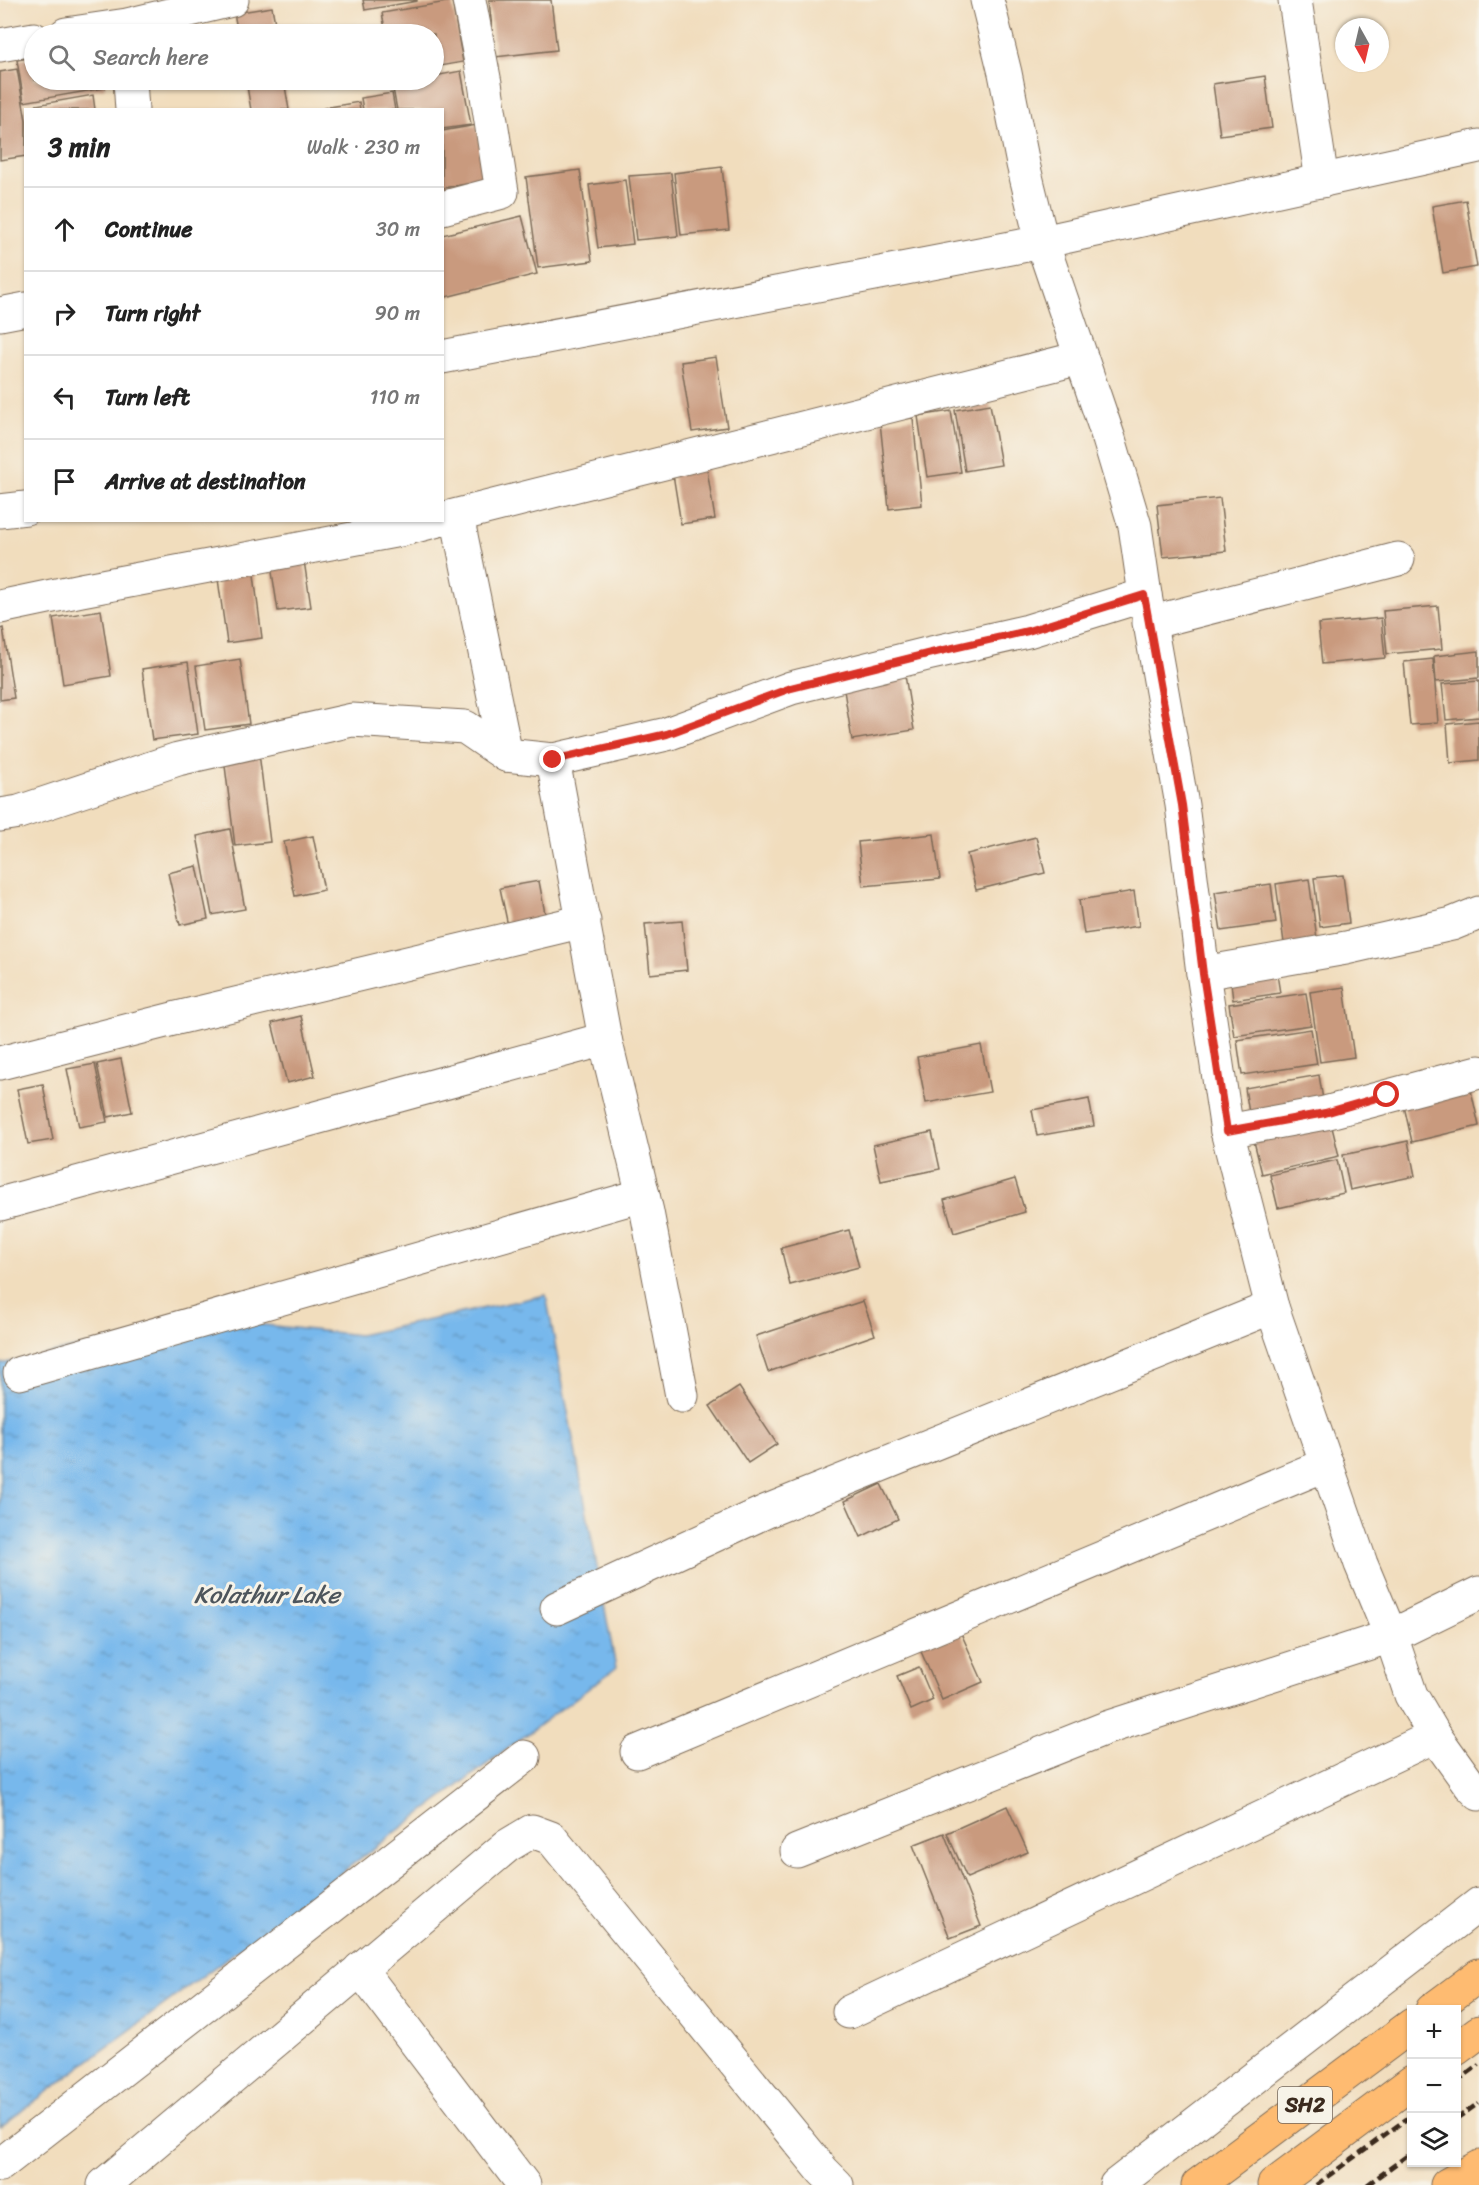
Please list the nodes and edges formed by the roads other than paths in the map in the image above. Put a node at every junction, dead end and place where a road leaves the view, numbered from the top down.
1 (232, 0) edge
2 (469, 0) edge
3 (987, 0) edge
4 (1295, 0) edge
5 (126, 20) edge
6 (109, 24) edge
7 (24, 41) edge
8 (0, 45) edge
9 (131, 90) edge
10 (132, 108) edge
11 (1479, 146) edge
12 (1322, 181) junction
13 (444, 207) edge
14 (1042, 242) junction
15 (24, 309) edge
16 (0, 314) edge
17 (444, 357) edge
18 (1080, 358) junction
19 (24, 508) edge
20 (0, 511) edge
21 (446, 519) edge
22 (414, 522) edge
23 (393, 524) edge
24 (1398, 559) dead end
25 (0, 607) edge
26 (1147, 609) junction
27 (506, 755) junction
28 (553, 760) junction
29 (0, 815) edge
30 (1479, 913) edge
31 (584, 921) junction
32 (1203, 974) junction
33 (605, 1039) junction
34 (0, 1063) edge
35 (1479, 1072) edge
36 (1227, 1131) junction
37 (643, 1196) junction
38 (0, 1204) edge
39 (1272, 1307) junction
40 (21, 1373) dead end
41 (682, 1396) dead end
42 (1327, 1464) junction
43 (1479, 1593) edge
44 (557, 1608) dead end
45 (1391, 1636) junction
46 (1435, 1736) junction
47 (637, 1752) dead end
48 (524, 1757) dead end
49 (1479, 1794) edge
50 (797, 1851) dead end
51 (1479, 1904) edge
52 (360, 1970) junction
53 (1479, 1974) edge
54 (1439, 2005) edge
55 (849, 2012) dead end
56 (1407, 2029) edge
57 (1479, 2032) edge
58 (1461, 2045) edge
59 (1407, 2086) edge
60 (0, 2164) edge
61 (1479, 2167) edge
62 (822, 2180) edge
63 (104, 2185) edge
64 (524, 2185) edge
65 (1116, 2185) edge
66 (1198, 2185) edge
67 (1274, 2185) edge
68 (1447, 2185) edge

1 - 5 street
2 - 13 street
3 - 14 street
4 - 12 street
5 - 6 street
7 - 8 street
9 - 10 street
11 - 12 street
12 - 14 street
14 - 17 street
14 - 18 street
15 - 16 street
18 - 21 street
18 - 26 street
19 - 20 street
21 - 27 street
22 - 23 street
23 - 25 street
24 - 26 street
26 - 28 street
26 - 32 street
27 - 28 street
27 - 29 street
28 - 31 street
30 - 32 street
31 - 33 street
31 - 34 street
32 - 36 street
33 - 37 street
33 - 38 street
35 - 36 street
36 - 39 street
37 - 40 street
37 - 41 street
39 - 42 street
39 - 44 street
42 - 45 street
42 - 47 street
43 - 45 street
45 - 46 street
45 - 50 street
46 - 49 street
46 - 55 street
48 - 60 street
51 - 65 street
52 - 62 street
52 - 63 street
52 - 64 street
53 - 54 main road
56 - 66 main road, SH2
57 - 58 main road
59 - 67 main road
61 - 68 main road

